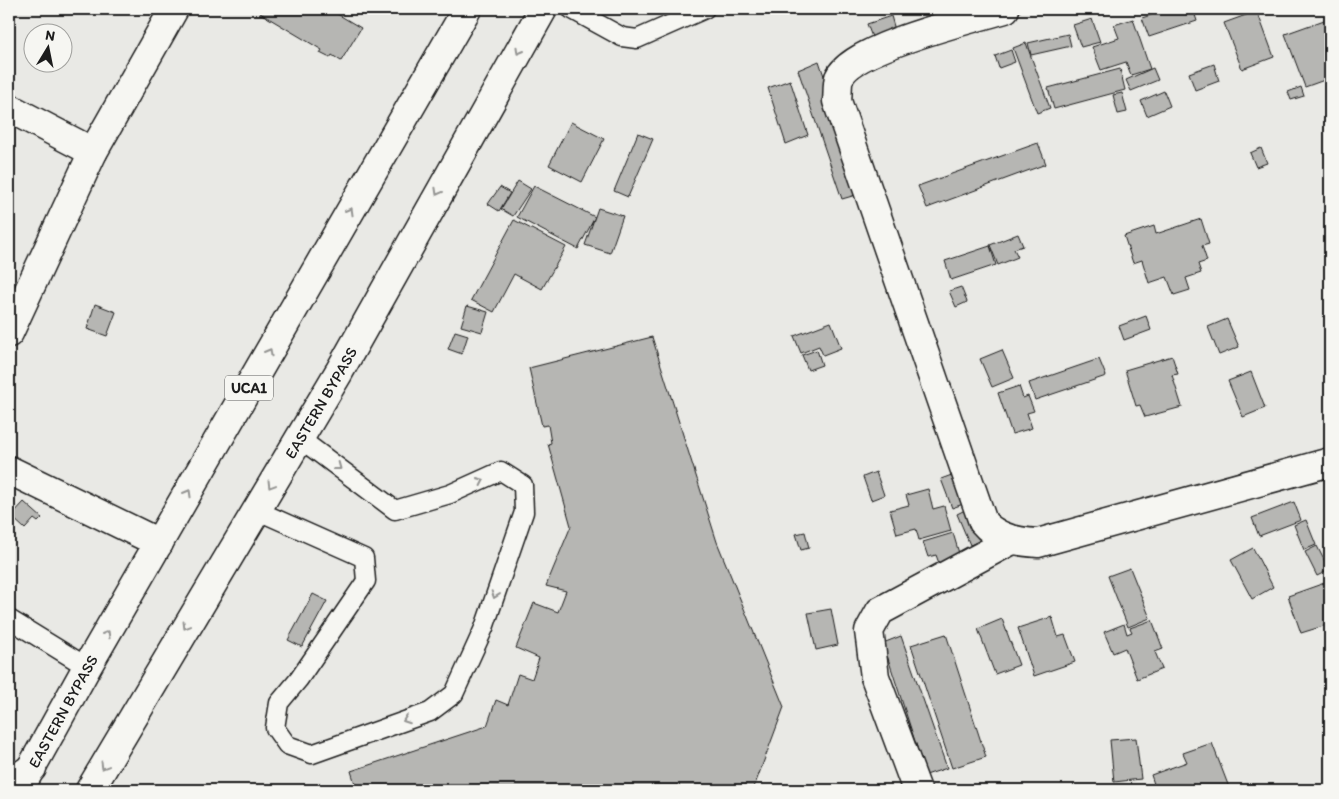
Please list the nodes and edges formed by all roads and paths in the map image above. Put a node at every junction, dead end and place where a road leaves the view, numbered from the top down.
1 (174, 9) edge
2 (467, 9) edge
3 (543, 9) edge
4 (571, 9) edge
5 (705, 9) edge
6 (1005, 9) edge
7 (9, 108) edge
8 (93, 152) junction
9 (9, 333) edge
10 (299, 438) junction
11 (1330, 462) edge
12 (9, 470) edge
13 (256, 510) junction
14 (1012, 540) junction
15 (159, 543) junction
16 (9, 619) edge
17 (87, 667) junction
18 (26, 779) edge
19 (9, 783) edge
20 (90, 790) edge
21 (917, 790) edge

1 - 8 main road
15 -> 2 main road, EASTERN BYPASS / UCA1
3 -> 10 main road, EASTERN BYPASS
4 - 5 lane
6 - 14 main road
7 - 8 main road
8 - 9 main road
10 -> 13 main road, EASTERN BYPASS
10 -> 13 lane
11 - 14 main road
12 - 15 main road
13 -> 20 main road, EASTERN BYPASS
14 - 21 main road
17 -> 15 main road, EASTERN BYPASS / UCA1
16 - 17 lane
17 - 18 main road, EASTERN BYPASS / UCA1
18 - 19 main road

